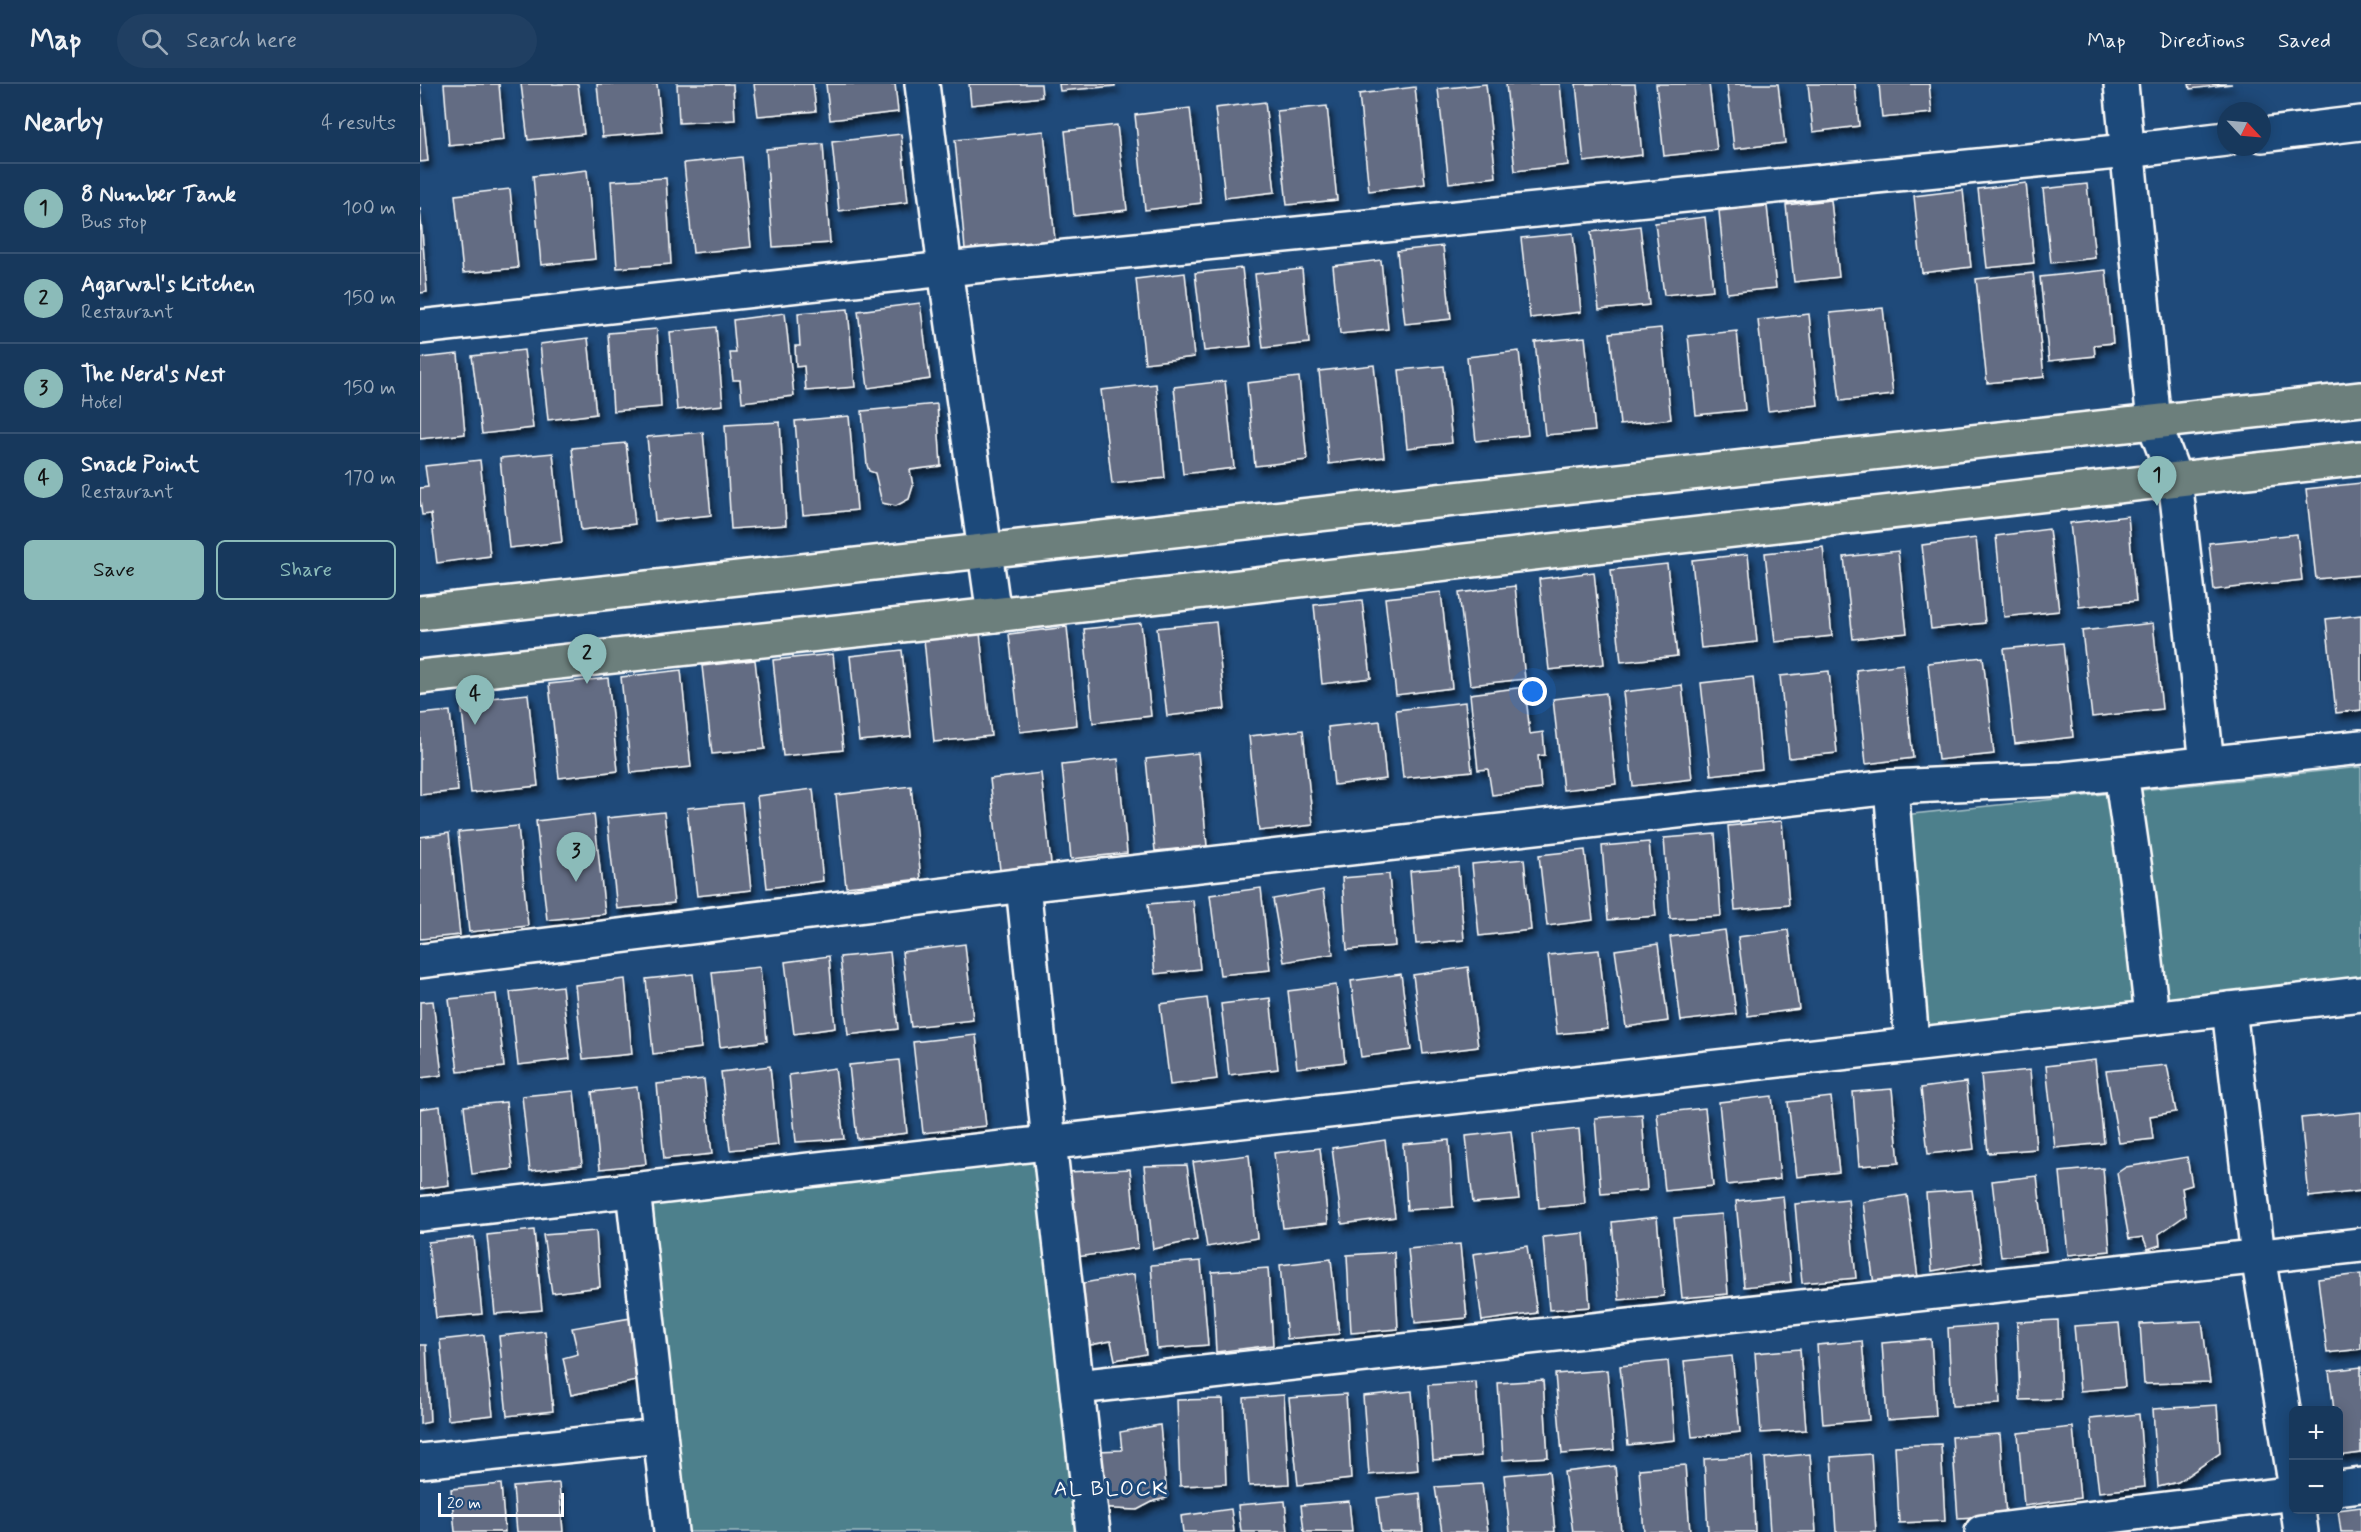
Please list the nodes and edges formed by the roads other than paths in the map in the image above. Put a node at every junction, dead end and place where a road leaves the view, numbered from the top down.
1 (922, 84) edge
2 (2121, 84) edge
3 (2361, 123) edge
4 (2271, 134) edge
5 (2217, 140) edge
6 (2127, 151) junction
7 (945, 269) junction
8 (420, 327) edge
9 (2361, 399) edge
10 (2154, 423) junction
11 (2361, 458) edge
12 (2175, 478) junction
13 (985, 550) junction
14 (420, 613) edge
15 (994, 615) junction
16 (420, 677) edge
17 (2361, 747) edge
18 (2207, 763) junction
19 (2121, 773) junction
20 (1891, 787) junction
21 (1023, 885) junction
22 (420, 961) edge
23 (2361, 994) edge
24 (2229, 1009) junction
25 (2152, 1016) junction
26 (1912, 1043) junction
27 (1048, 1142) junction
28 (633, 1190) junction
29 (420, 1214) edge
30 (2361, 1245) edge
31 (2258, 1256) junction
32 (1077, 1387) junction
33 (660, 1436) junction
34 (2291, 1460) edge
35 (420, 1461) edge
36 (2361, 1485) edge
37 (2343, 1487) edge
38 (2289, 1494) edge
39 (2299, 1514) edge
40 (670, 1532) edge
41 (1093, 1532) edge
42 (1982, 1532) edge
43 (2301, 1532) edge

1 - 7 street
2 - 6 street
3 - 4 street
5 - 6 street
6 - 7 street
6 - 10 street
7 - 8 street
7 - 13 street
9 - 10 main road
10 - 12 street
10 - 13 main road
11 - 12 main road
12 - 15 main road
12 - 18 street
13 - 14 main road
13 - 15 street
15 - 16 main road
17 - 18 street
18 - 19 street
19 - 20 street
19 - 25 street
20 - 21 street
20 - 26 street
21 - 22 street
21 - 27 street
23 - 24 street
24 - 25 street
24 - 31 street
25 - 26 street
26 - 27 street
27 - 28 street
27 - 32 street
28 - 29 street
28 - 33 street
30 - 31 street
31 - 32 street
31 - 34 street
32 - 41 street
33 - 35 street
33 - 40 street
36 - 37 street
38 - 42 street
39 - 43 street

